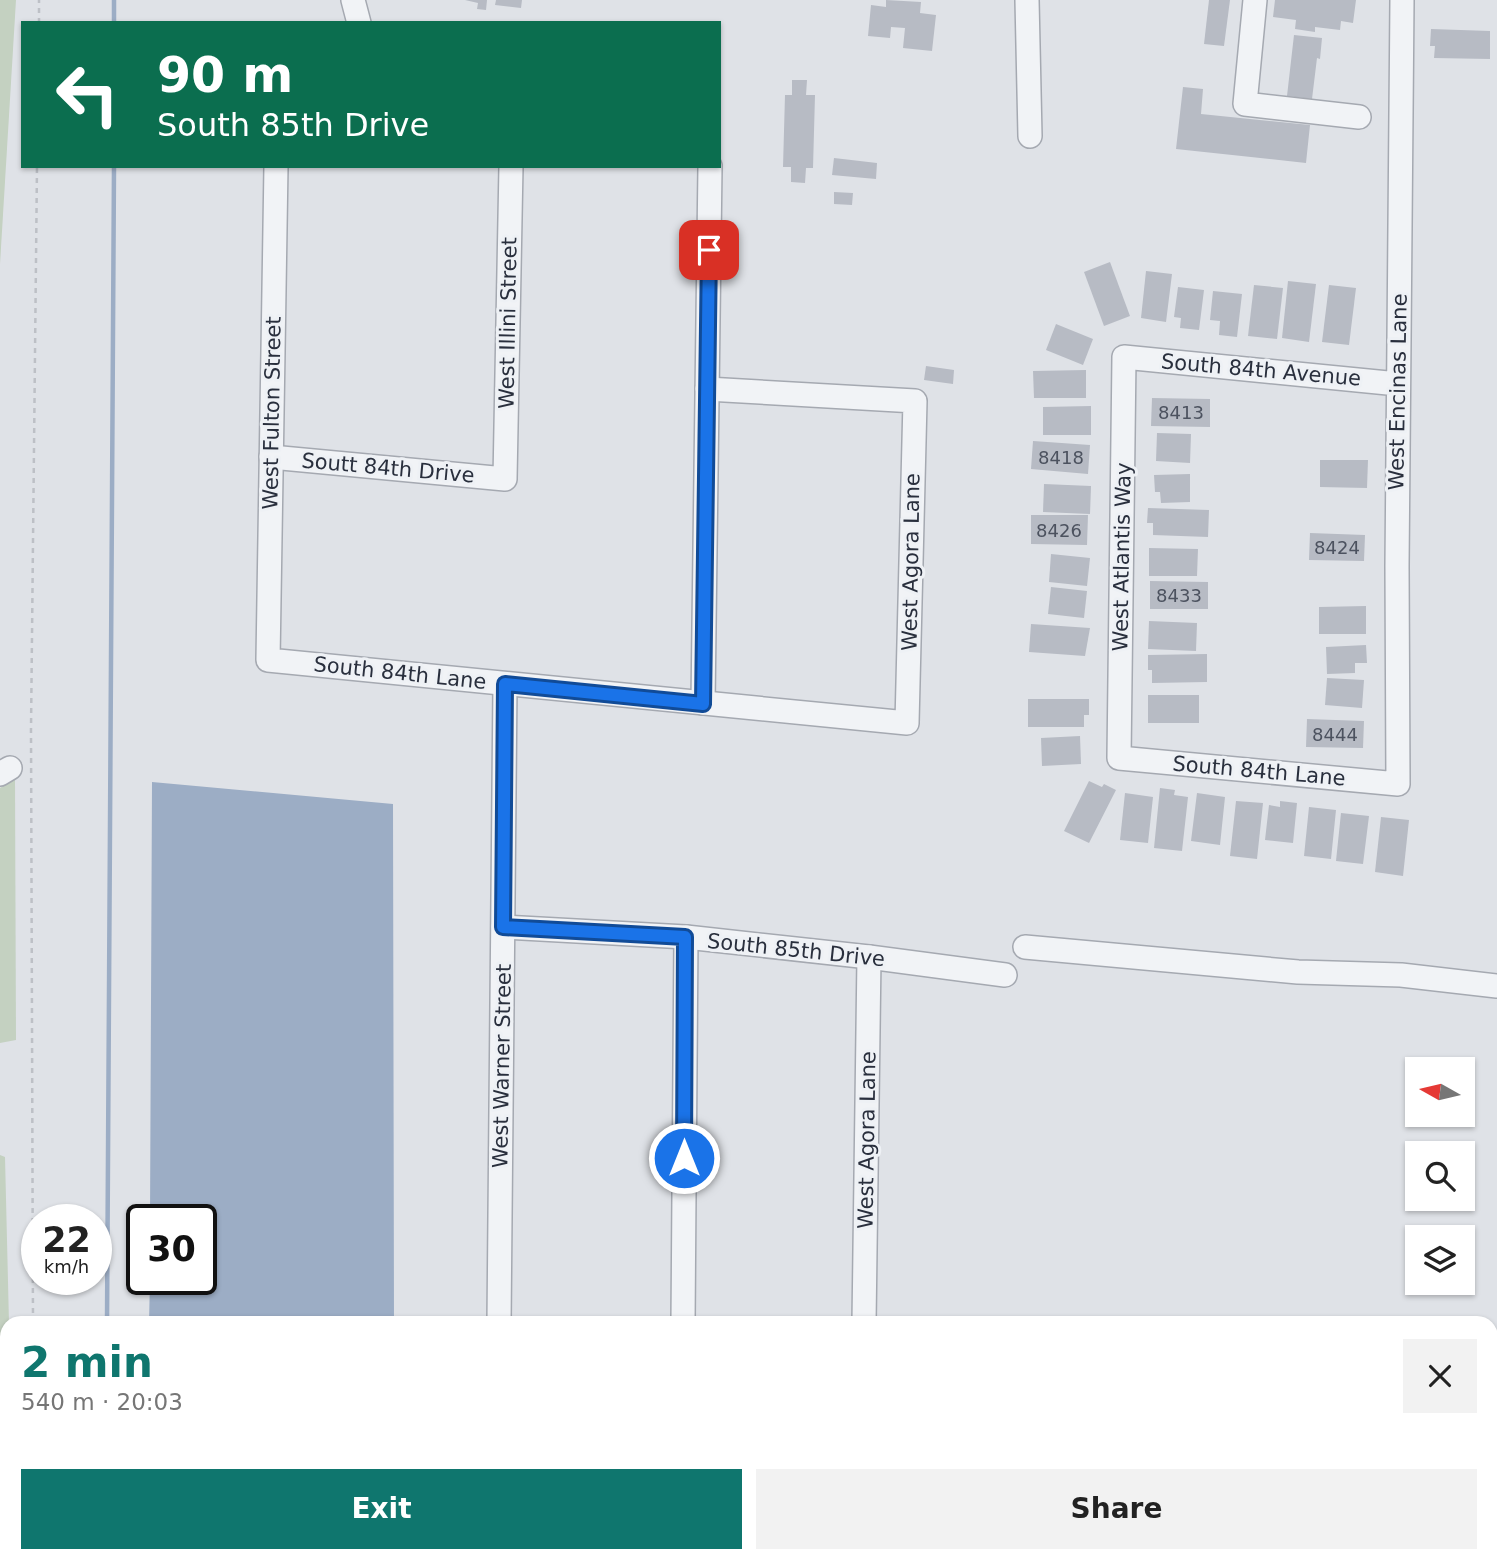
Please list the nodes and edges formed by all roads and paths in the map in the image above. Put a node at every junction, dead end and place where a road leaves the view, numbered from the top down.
1 (39, 0) edge
2 (353, 0) edge
3 (1027, 0) edge
4 (1255, 0) edge
5 (1402, 0) edge
6 (38, 21) edge
7 (358, 21) edge
8 (1359, 117) dead end
9 (1030, 136) dead end
10 (37, 168) edge
11 (276, 168) edge
12 (511, 168) edge
13 (710, 168) edge
14 (1124, 357) joint
15 (1398, 384) junction
16 (707, 389) junction
17 (271, 457) junction
18 (505, 479) joint
19 (268, 660) joint
20 (505, 684) junction
21 (703, 704) junction
22 (907, 723) joint
23 (1119, 758) joint
24 (1398, 784) joint
25 (503, 927) junction
26 (685, 937) junction
27 (1025, 947) dead end
28 (869, 957) junction
29 (1005, 975) dead end
30 (1497, 986) edge
31 (33, 1316) edge
32 (499, 1316) edge
33 (683, 1316) edge
34 (864, 1316) edge

1 - 6 path
2 - 7 street
3 - 9 street
4 - 8 street
5 - 15 street, West Encinas Lane
10 - 31 path
11 - 17 street, West Fulton Street
12 - 18 street, West Illini Street
13 - 16 street
14 - 15 street, South 84th Avenue
14 - 23 street, West Atlantis Way
15 - 24 street, West Encinas Lane
16 - 21 street
16 - 22 street, West Agora Lane
17 - 18 street, Soutt 84th Drive
17 - 19 street, West Fulton Street
19 - 20 street, South 84th Lane
20 - 21 street, South 84th Lane
20 - 25 street, West Warner Street
21 - 22 street, South 84th Lane
23 - 24 street, South 84th Lane
25 - 26 street, South 85th Drive
25 - 32 street, West Warner Street
26 - 28 street, South 85th Drive
26 - 33 street
27 - 30 street
28 - 29 street, South 85th Drive
28 - 34 street, West Agora Lane

